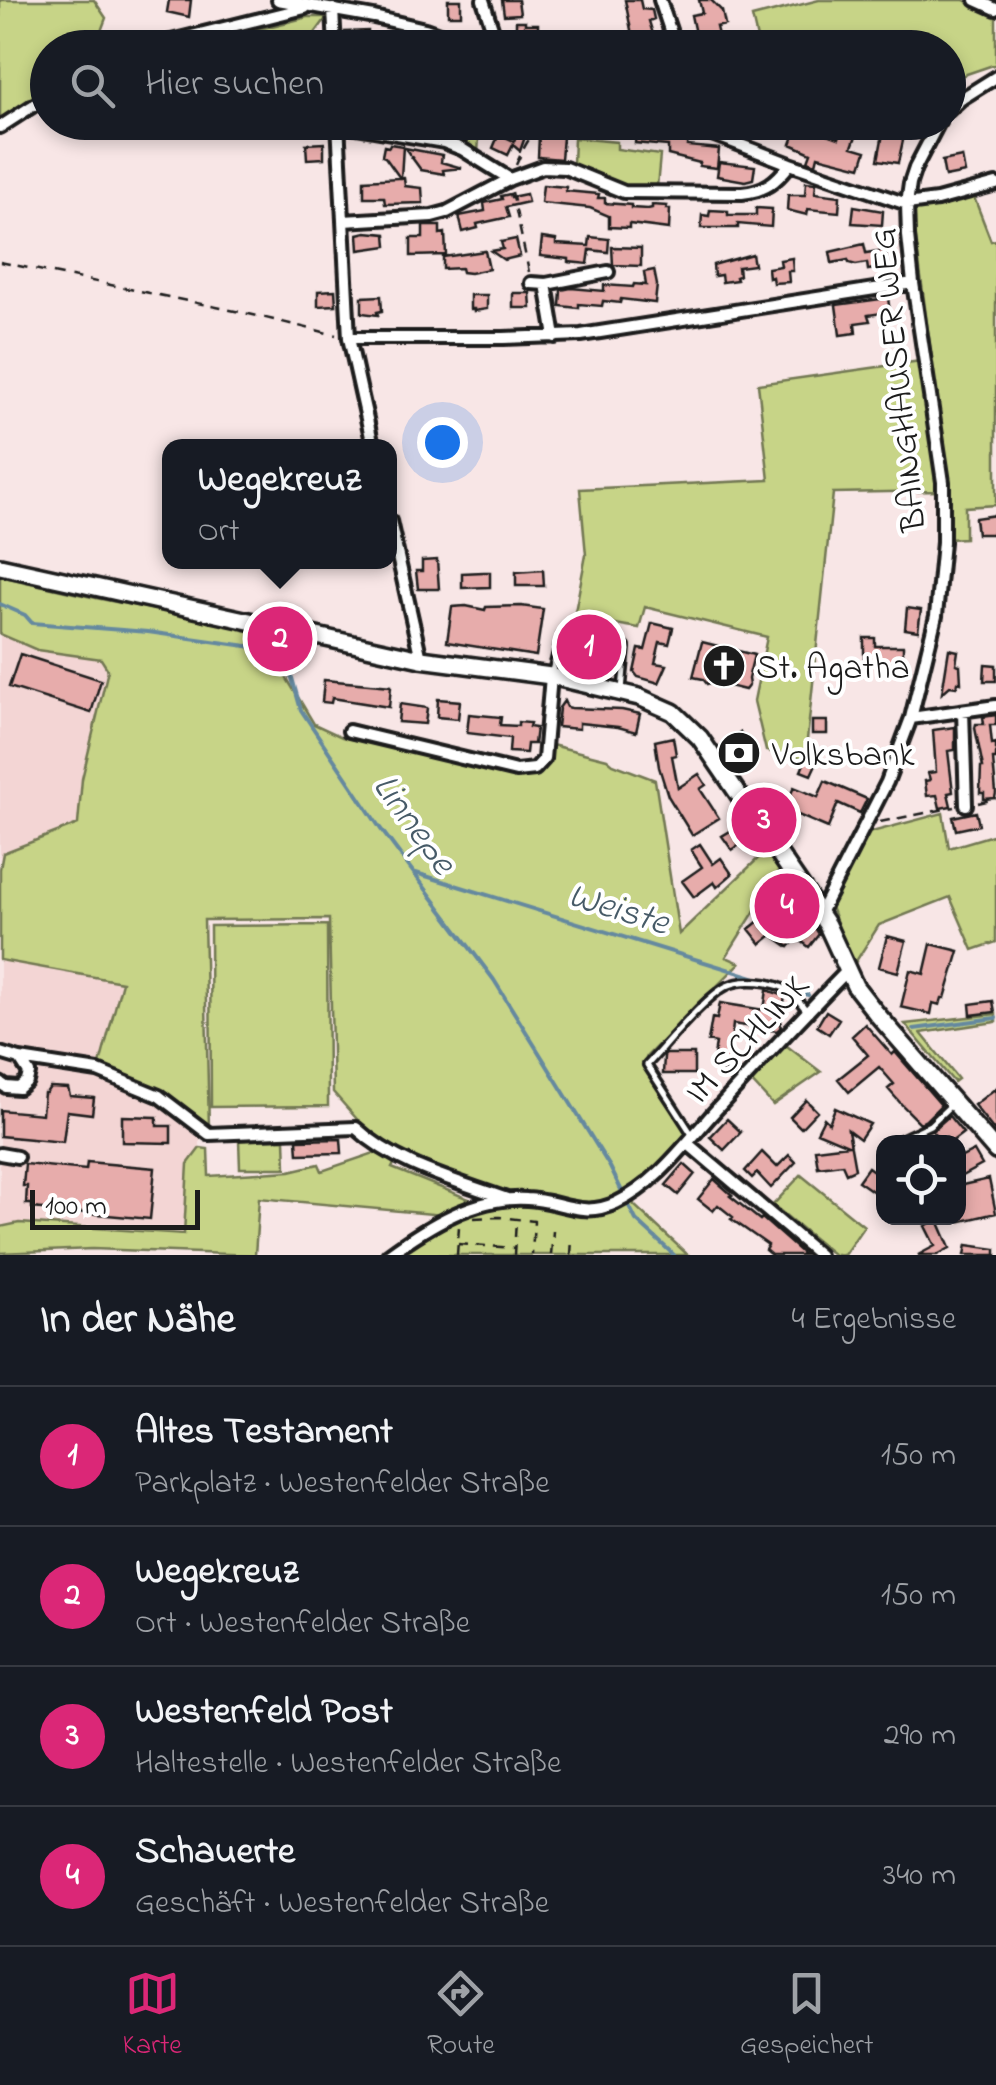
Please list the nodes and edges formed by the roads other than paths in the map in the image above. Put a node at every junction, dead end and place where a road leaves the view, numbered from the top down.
1 (278, 0) edge
2 (482, 0) edge
3 (660, 0) edge
4 (976, 0) edge
5 (310, 7) junction
6 (334, 9) junction
7 (996, 9) edge
8 (216, 30) edge
9 (335, 30) edge
10 (427, 30) edge
11 (493, 30) edge
12 (670, 30) edge
13 (996, 77) edge
14 (966, 95) edge
15 (30, 107) edge
16 (0, 126) edge
17 (339, 140) edge
18 (433, 140) edge
19 (738, 140) edge
20 (930, 140) edge
21 (790, 164) junction
22 (510, 179) junction
23 (996, 184) edge
24 (907, 204) junction
25 (343, 221) junction
26 (608, 272) dead end
27 (531, 283) road end
28 (913, 283) junction
29 (546, 284) junction
30 (554, 337) junction
31 (349, 338) junction
32 (371, 439) edge
33 (397, 552) edge
34 (0, 566) edge
35 (421, 659) junction
36 (551, 676) junction
37 (622, 693) junction
38 (996, 706) edge
39 (963, 711) junction
40 (910, 718) junction
41 (350, 731) dead end
42 (966, 805) road end
43 (820, 915) junction
44 (846, 970) junction
45 (807, 1012) junction
46 (0, 1053) edge
47 (20, 1059) junction
48 (0, 1082) edge
49 (954, 1102) junction
50 (909, 1135) edge
51 (690, 1139) junction
52 (996, 1151) edge
53 (0, 1154) edge
54 (17, 1157) dead end
55 (506, 1199) junction
56 (388, 1255) edge
57 (819, 1255) edge

1 - 5 street
2 - 11 street
3 - 12 street
4 - 7 street
5 - 6 street
5 - 8 street
6 - 9 street
6 - 10 street
13 - 14 street
15 - 16 street
17 - 25 street
18 - 22 street
19 - 21 street
20 - 24 street, BAINGHAUSER WEG
21 - 22 street
21 - 24 street
22 - 25 street
23 - 24 street
24 - 28 street, BAINGHAUSER WEG
25 - 31 street
26 - 29 street
27 - 29 street
28 - 30 street
28 - 40 street, BAINGHAUSER WEG
29 - 30 street
30 - 31 street
31 - 32 street
33 - 35 street
34 - 35 main road
35 - 36 main road
36 - 37 main road
36 - 37 lane
36 - 41 street
37 - 43 main road
38 - 39 street
39 - 40 street
39 - 42 street
40 - 43 street, BAINGHAUSER WEG
43 - 44 main road
44 - 45 street, IM SCHLINK
44 - 49 main road
45 - 51 street, IM SCHLINK
45 - 51 lane
46 - 47 street
47 - 48 street
47 - 55 street
49 - 50 lane
49 - 52 main road
51 - 55 street, IM SCHLINK
51 - 57 street, IM SCHLINK
53 - 54 street
55 - 56 street, IM SCHLINK

